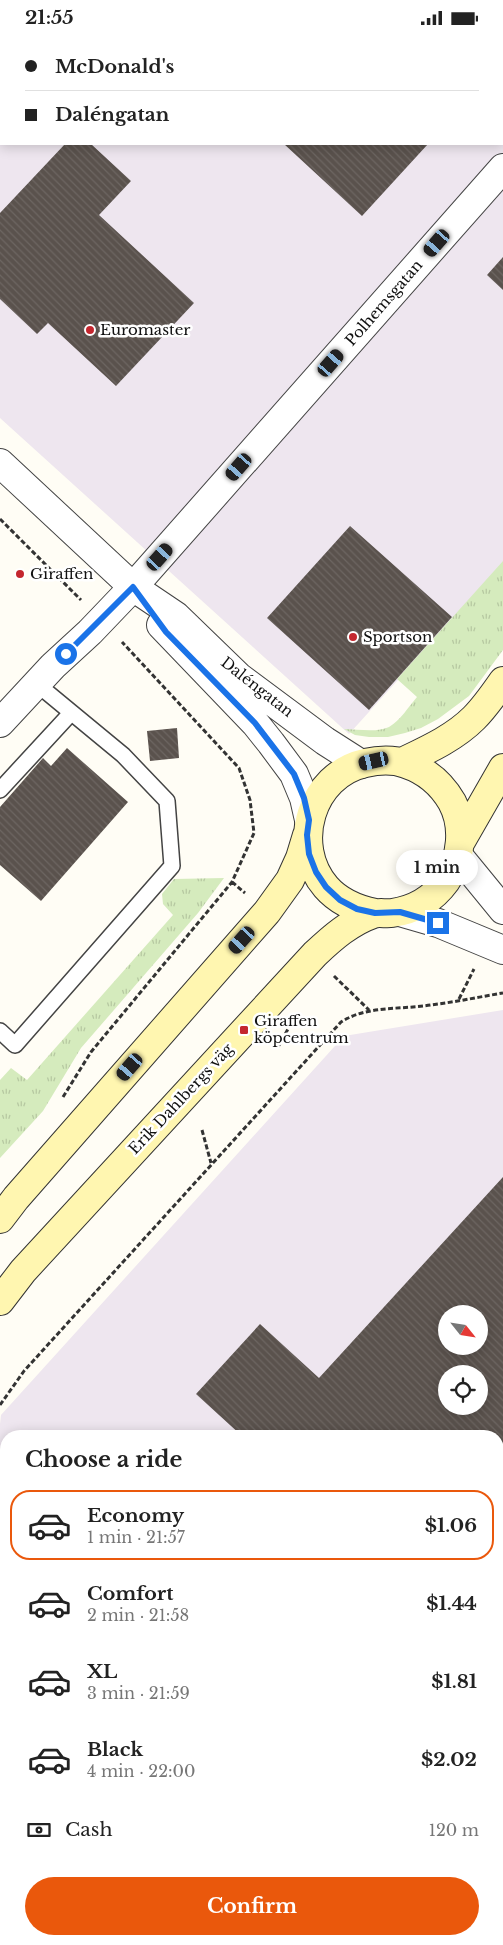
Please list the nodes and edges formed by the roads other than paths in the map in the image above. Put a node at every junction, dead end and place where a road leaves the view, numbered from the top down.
1 (503, 168) edge
2 (0, 463) edge
3 (133, 587) junction
4 (503, 681) edge
5 (37, 684) junction
6 (71, 713) junction
7 (0, 723) edge
8 (402, 762) junction
9 (361, 764) junction
10 (503, 768) edge
11 (0, 790) edge
12 (308, 828) junction
13 (459, 849) junction
14 (503, 910) edge
15 (388, 912) junction
16 (503, 950) edge
17 (0, 1031) edge
18 (0, 1219) edge
19 (0, 1301) edge

1 - 3 street, Polhemsgatan
2 - 3 street, Daléngatan
3 - 5 street, Polhemsgatan
3 - 9 street, Daléngatan
3 - 12 street, Daléngatan
4 - 8 main road
5 - 6 lane
5 - 7 street, Polhemsgatan
6 - 11 lane
6 - 17 lane
8 - 9 main road
8 - 13 main road
9 - 12 main road
10 - 13 main road, Erik Dahlbergs väg
12 - 15 main road
12 - 18 main road
13 - 14 street
13 - 15 main road, Erik Dahlbergs väg
15 - 16 street
15 - 19 main road, Erik Dahlbergs väg

